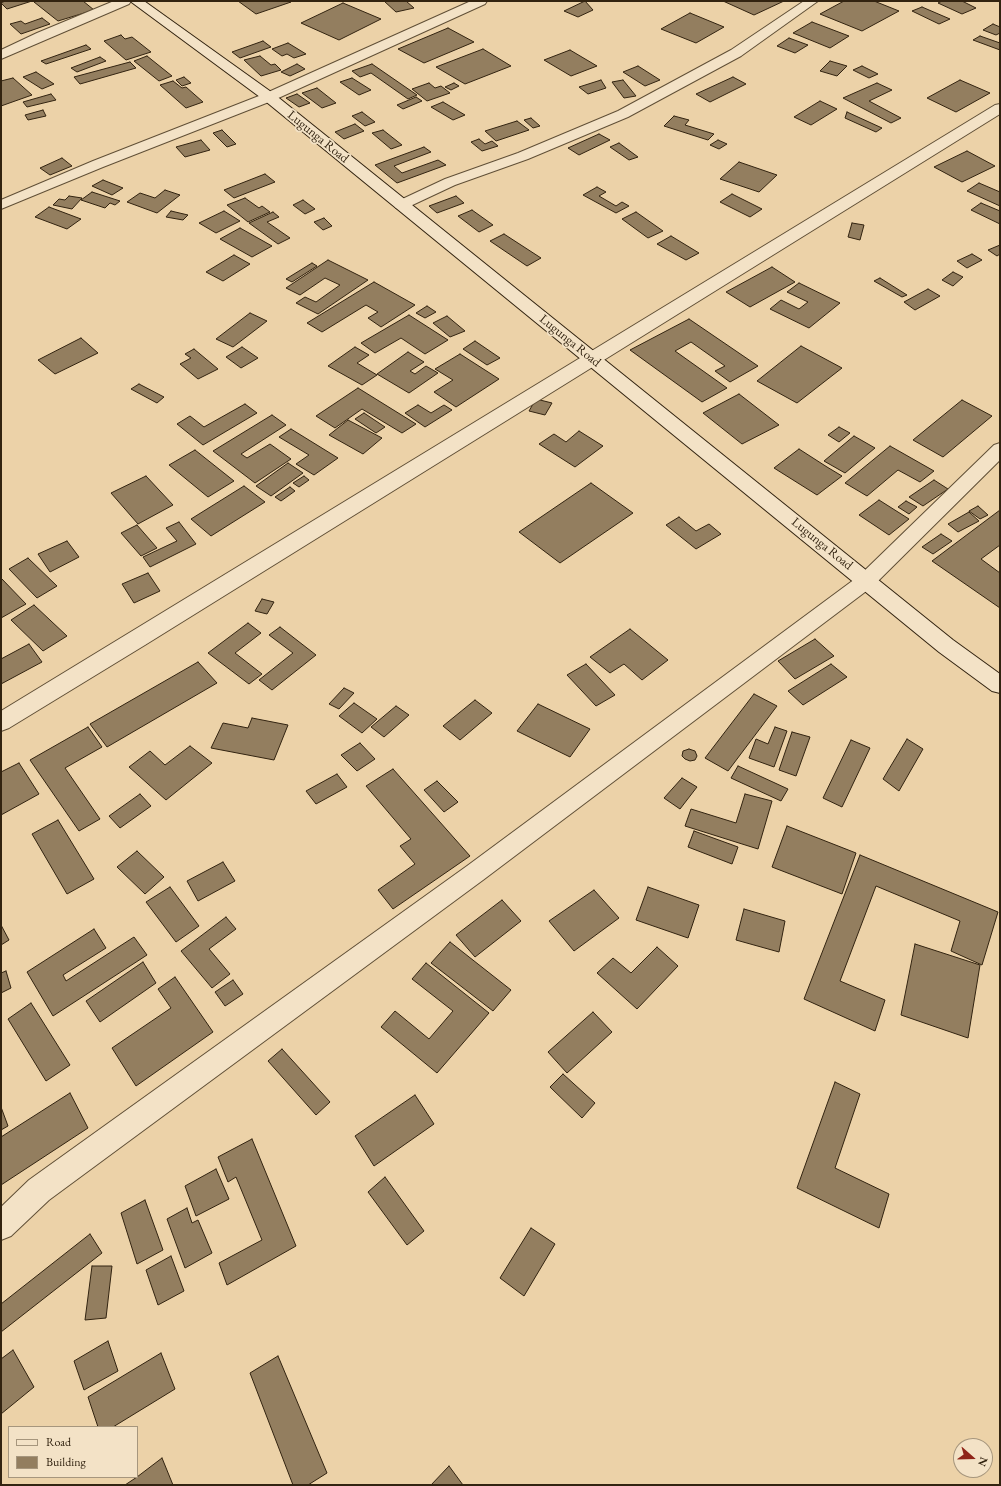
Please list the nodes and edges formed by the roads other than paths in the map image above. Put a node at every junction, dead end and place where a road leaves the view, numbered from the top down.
1 (125, 1) edge
2 (136, 1) edge
3 (481, 1) edge
4 (812, 1) edge
5 (1, 55) edge
6 (269, 97) junction
7 (1000, 108) edge
8 (401, 204) junction
9 (1, 205) edge
10 (591, 358) junction
11 (1000, 449) edge
12 (866, 580) junction
13 (1000, 685) edge
14 (1, 722) edge
15 (1, 1226) edge

1 - 5 street
2 - 6 street, Lugunga Road
3 - 6 street
4 - 8 street
6 - 8 street, Lugunga Road
6 - 9 street
7 - 10 street
8 - 10 street, Lugunga Road
10 - 12 street, Lugunga Road
10 - 14 street
11 - 12 street
12 - 13 street, Lugunga Road
12 - 15 street

